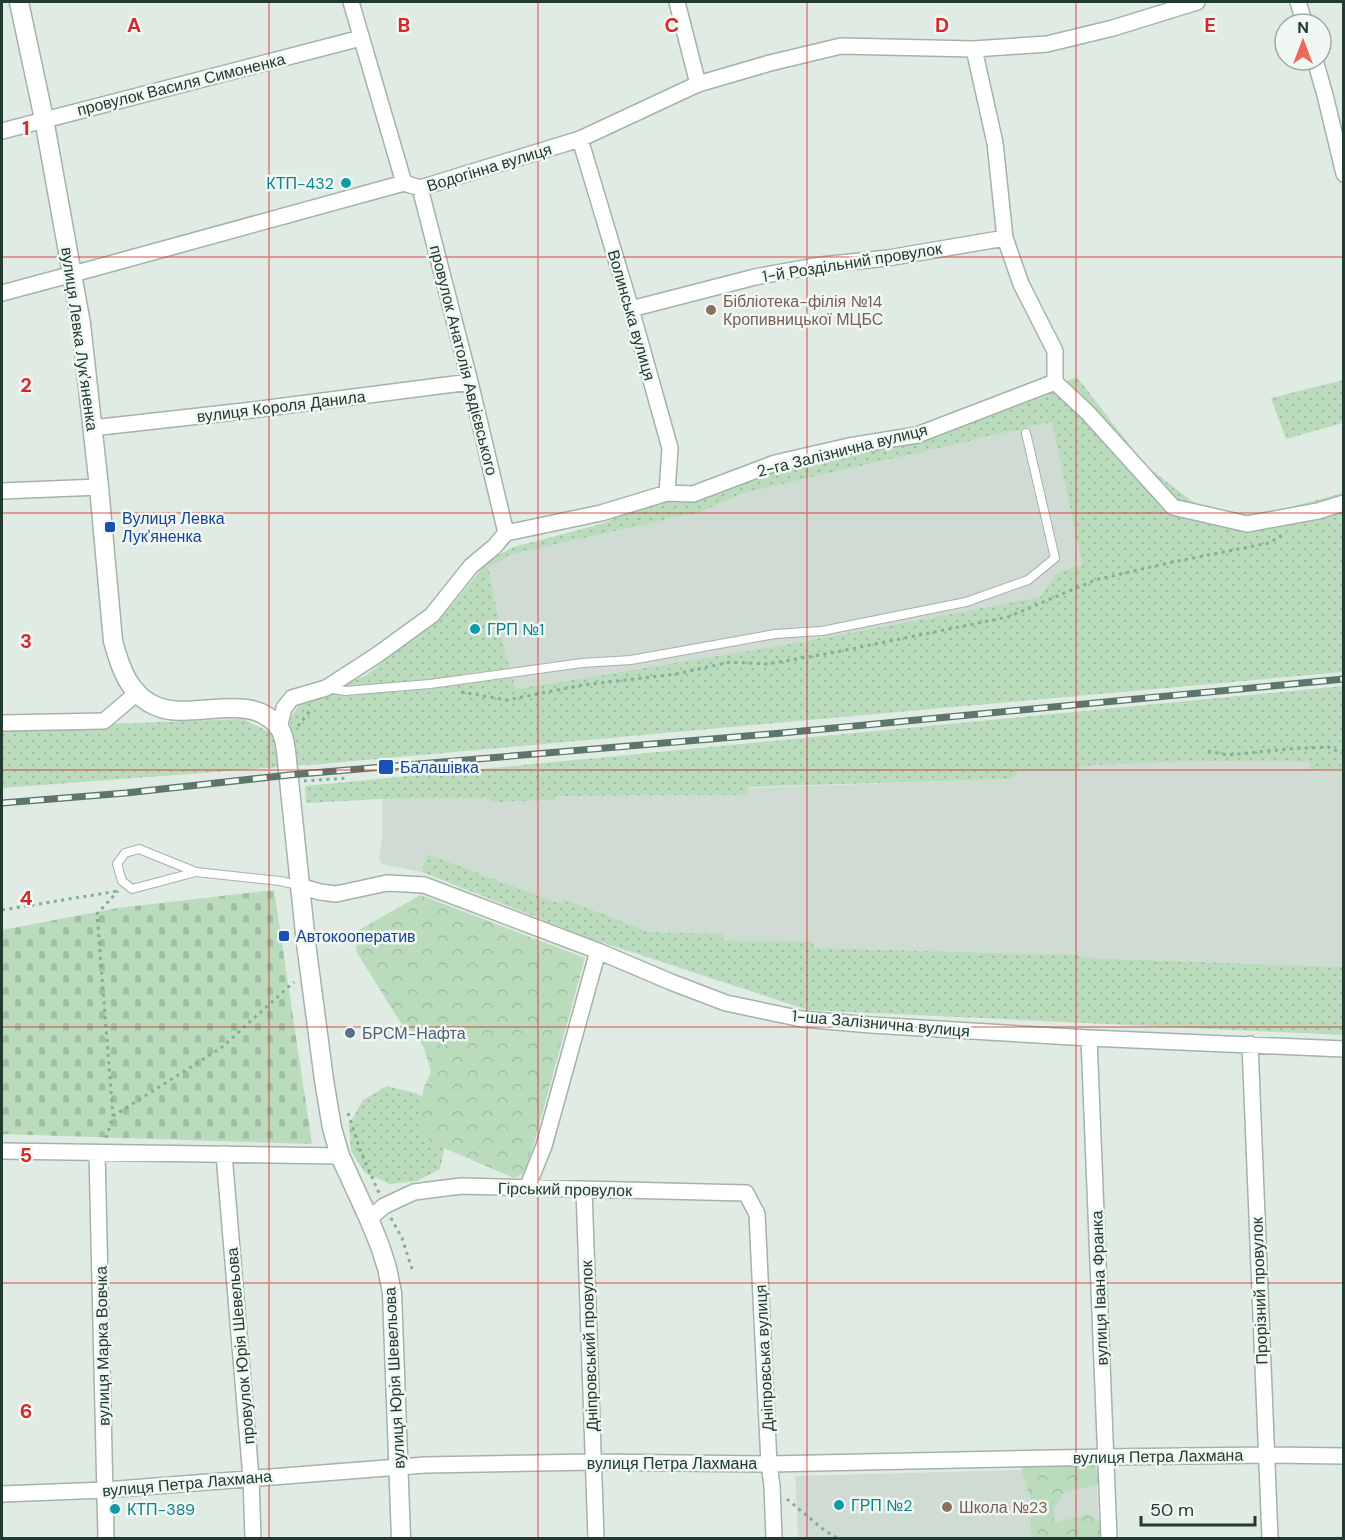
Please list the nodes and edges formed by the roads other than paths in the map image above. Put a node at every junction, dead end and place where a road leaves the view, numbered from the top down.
1 (19, 2) edge
2 (351, 2) edge
3 (678, 2) edge
4 (1197, 2) edge
5 (361, 38) junction
6 (974, 49) junction
7 (1318, 72) edge
8 (698, 84) junction
9 (44, 119) junction
10 (2, 131) edge
11 (580, 139) junction
12 (1344, 174) edge
13 (404, 183) junction
14 (420, 188) junction
15 (1005, 238) junction
16 (73, 274) junction
17 (2, 292) edge
18 (631, 309) junction
19 (471, 382) junction
20 (1055, 382) junction
21 (92, 428) junction
22 (1026, 433) dead end
23 (99, 487) junction
24 (2, 491) edge
25 (667, 493) junction
26 (1344, 503) edge
27 (506, 533) junction
28 (326, 688) junction
29 (137, 693) junction
30 (2, 723) edge
31 (288, 729) junction
32 (196, 872) junction
33 (299, 886) junction
34 (598, 951) junction
35 (1089, 1038) junction
36 (1250, 1044) junction
37 (1344, 1049) edge
38 (2, 1151) edge
39 (97, 1153) junction
40 (224, 1154) junction
41 (339, 1156) junction
42 (527, 1188) junction
43 (584, 1189) junction
44 (757, 1214) joint
45 (369, 1219) junction
46 (1266, 1455) junction
47 (1344, 1456) edge
48 (1105, 1457) junction
49 (592, 1462) junction
50 (769, 1464) junction
51 (399, 1467) junction
52 (251, 1478) junction
53 (105, 1490) junction
54 (2, 1494) edge
55 (106, 1539) edge
56 (252, 1539) edge
57 (401, 1539) edge
58 (596, 1539) edge
59 (774, 1539) edge
60 (1109, 1539) edge
61 (1270, 1539) edge

1 - 9 street, вулиця Левка Лукʼяненка
2 - 5 street
3 - 8 street
4 - 6 street, Водогінна вулиця
5 - 9 street, провулок Василя Симоненка
5 - 13 street
6 - 8 street, Водогінна вулиця
6 - 15 street
7 - 12 street
8 - 11 street, Водогінна вулиця
9 - 10 street, провулок Василя Симоненка
9 - 16 street, вулиця Левка Лукʼяненка
11 - 14 street, Водогінна вулиця
11 - 18 street, Волинська вулиця
13 - 14 street, Водогінна вулиця
13 - 16 street, Водогінна вулиця
14 - 19 street, провулок Анатолія Авдієвського
15 - 18 street, 1-й Роздільний провулок
15 - 20 street
16 - 17 street, Водогінна вулиця
16 - 21 street, вулиця Левка Лукʼяненка
18 - 25 street, Волинська вулиця
19 - 21 street, вулиця Короля Данила
19 - 27 street, провулок Анатолія Авдієвського
20 - 25 street, 2-га Залізнична вулиця
20 - 26 street
21 - 23 street, вулиця Левка Лукʼяненка
22 - 28 lane
23 - 24 street
23 - 29 street, вулиця Левка Лукʼяненка
25 - 27 street, 2-га Залізнична вулиця
27 - 28 street
28 - 31 street
29 - 30 street
29 - 31 street
31 - 33 street, вулиця Юрія Шевельова
32 - 32 lane
32 - 33 lane
33 - 34 street, 1-ша Залізнична вулиця
33 - 41 street, вулиця Юрія Шевельова
34 - 35 street, 1-ша Залізнична вулиця
34 - 42 street
35 - 36 street, 1-ша Залізнична вулиця
35 - 48 street, вулиця Івана Франка
36 - 37 street, 1-ша Залізнична вулиця
36 - 46 street, Прорізний провулок
38 - 39 street
39 - 40 street
39 - 53 street, вулиця Марка Вовчка
40 - 41 street
40 - 52 street, провулок Юрія Шевельова
41 - 45 street, вулиця Юрія Шевельова
42 - 43 street, Гірський провулок
42 - 45 street, Гірський провулок
43 - 44 street, Гірський провулок
43 - 49 street, Дніпровський провулок
44 - 50 street, Дніпровська вулиця
45 - 51 street, вулиця Юрія Шевельова
46 - 47 street, вулиця Петра Лахмана
46 - 48 street, вулиця Петра Лахмана
46 - 61 street, Прорізний провулок
48 - 50 street, вулиця Петра Лахмана
48 - 60 street, вулиця Івана Франка
49 - 50 street, вулиця Петра Лахмана
49 - 51 street, вулиця Петра Лахмана
49 - 58 street, Дніпровський провулок
50 - 59 street, Дніпровська вулиця
51 - 52 street, вулиця Петра Лахмана
51 - 57 street, вулиця Юрія Шевельова
52 - 53 street, вулиця Петра Лахмана
52 - 56 street, провулок Юрія Шевельова
53 - 54 street, вулиця Петра Лахмана
53 - 55 street, вулиця Марка Вовчка

